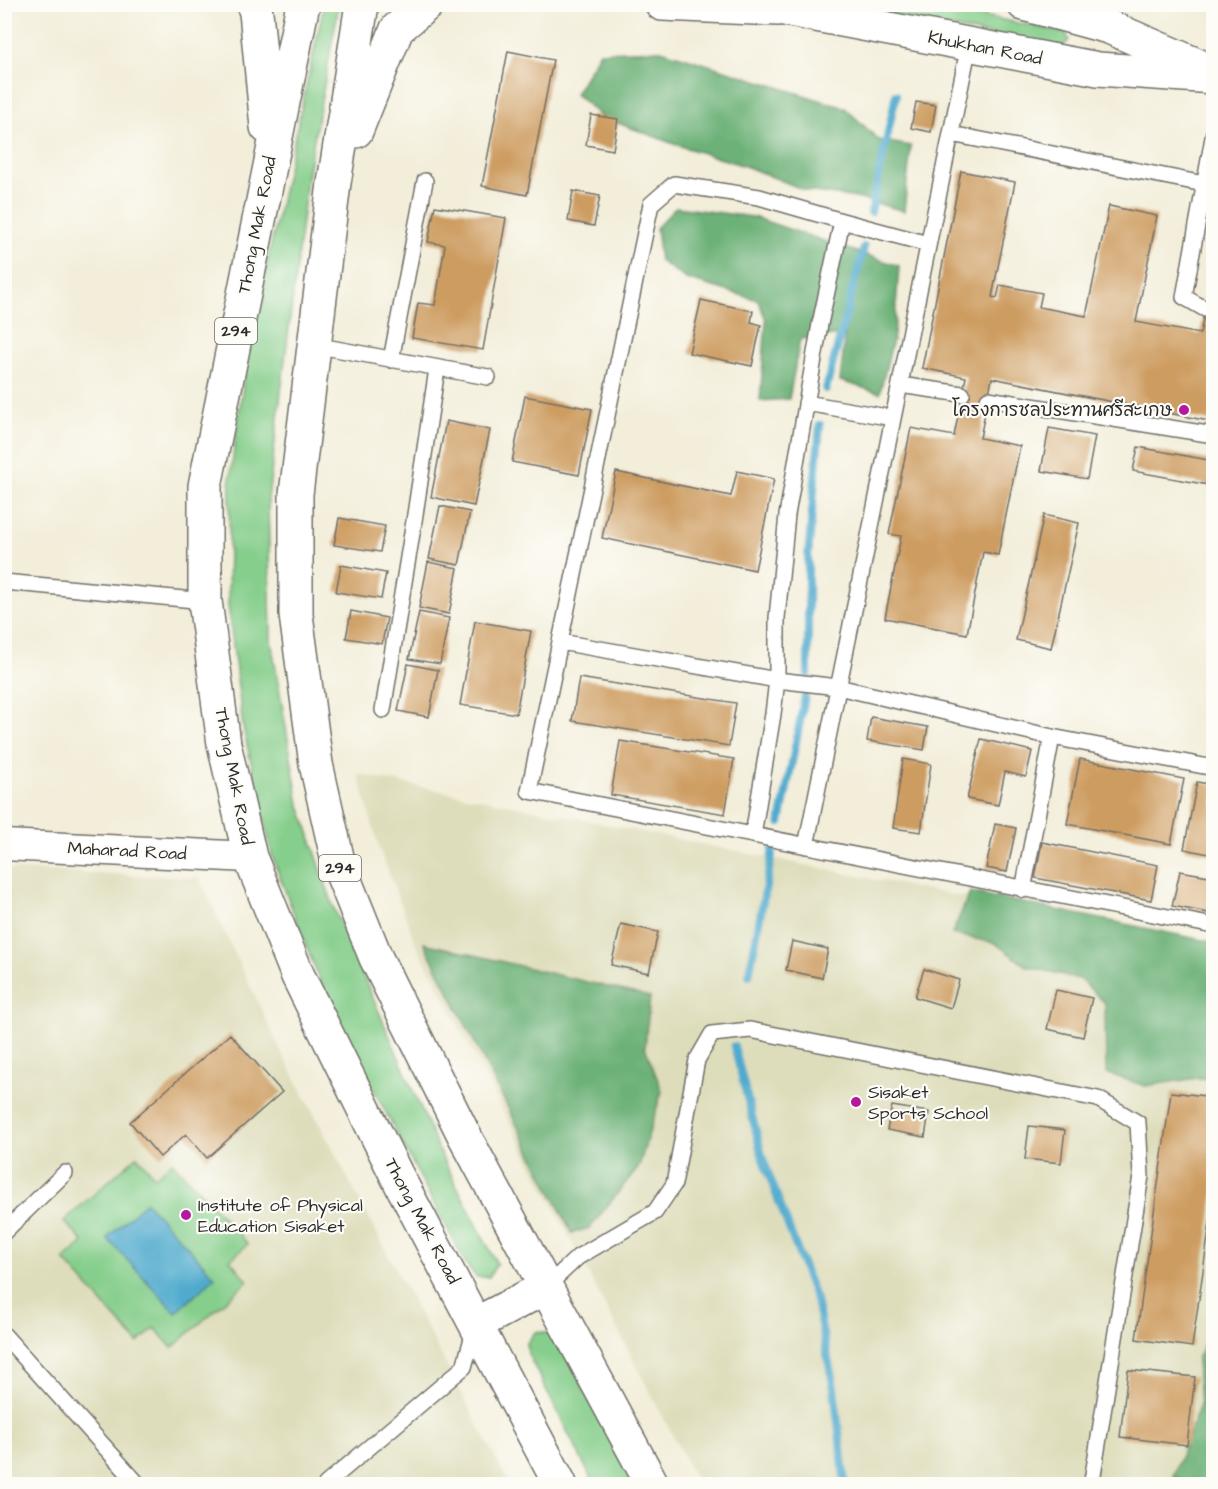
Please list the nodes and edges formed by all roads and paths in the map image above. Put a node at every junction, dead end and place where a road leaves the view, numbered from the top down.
1 (253, 4) edge
2 (303, 4) edge
3 (362, 4) edge
4 (427, 4) edge
5 (662, 4) edge
6 (1024, 4) edge
7 (769, 7) edge
8 (969, 45) junction
9 (1214, 72) edge
10 (1214, 76) edge
11 (1214, 132) edge
12 (951, 134) junction
13 (270, 162) junction
14 (425, 181) dead end
15 (334, 183) junction
16 (1208, 185) edge
17 (842, 221) junction
18 (928, 244) junction
19 (1205, 309) dead end
20 (314, 345) junction
21 (391, 360) junction
22 (436, 369) junction
23 (488, 377) dead end
24 (900, 384) junction
25 (962, 394) dead end
26 (988, 399) dead end
27 (806, 403) junction
28 (893, 418) junction
29 (1214, 435) edge
30 (4, 582) edge
31 (205, 601) junction
32 (560, 642) junction
33 (777, 680) junction
34 (838, 687) junction
35 (383, 710) dead end
36 (1052, 737) junction
37 (1214, 768) edge
38 (753, 835) junction
39 (4, 845) edge
40 (806, 846) junction
41 (250, 857) junction
42 (1023, 890) junction
43 (1214, 926) edge
44 (65, 1173) dead end
45 (4, 1232) edge
46 (546, 1287) junction
47 (476, 1324) junction
48 (4, 1335) edge
49 (138, 1485) edge
50 (326, 1485) edge
51 (560, 1485) edge
52 (652, 1485) edge
53 (1094, 1485) edge

1 - 13 main road
2 - 13 main road, Thong Mak Road / 294
3 - 15 main road, 294
4 - 15 main road
5 - 7 main road, Khukhan Road
6 - 9 main road
7 - 8 main road, Khukhan Road
8 - 10 main road, Khukhan Road
8 - 12 lane
11 - 16 lane
12 - 16 lane
12 - 18 lane
13 - 31 main road, Thong Mak Road / 294
14 - 21 lane
15 - 20 main road, 294
16 - 19 lane
17 - 18 lane
17 - 27 lane
17 - 32 lane
18 - 24 lane
20 - 21 lane
20 - 46 main road, 294
21 - 22 lane
22 - 23 lane
22 - 35 lane
24 - 25 lane
24 - 28 lane
26 - 29 lane
27 - 28 lane
27 - 33 lane
28 - 34 lane
30 - 31 lane
31 - 41 main road, Thong Mak Road / 294
32 - 33 lane
32 - 38 lane
33 - 34 lane
33 - 38 lane
34 - 36 lane
34 - 40 lane
36 - 37 lane
36 - 42 lane
38 - 40 lane
39 - 41 street, Maharad Road
40 - 42 lane
41 - 47 main road, Thong Mak Road / 294
42 - 43 lane
44 - 45 lane
46 - 47 main road
46 - 52 main road, 294
46 - 53 lane
47 - 50 lane
47 - 51 main road, Thong Mak Road / 294
48 - 49 lane

